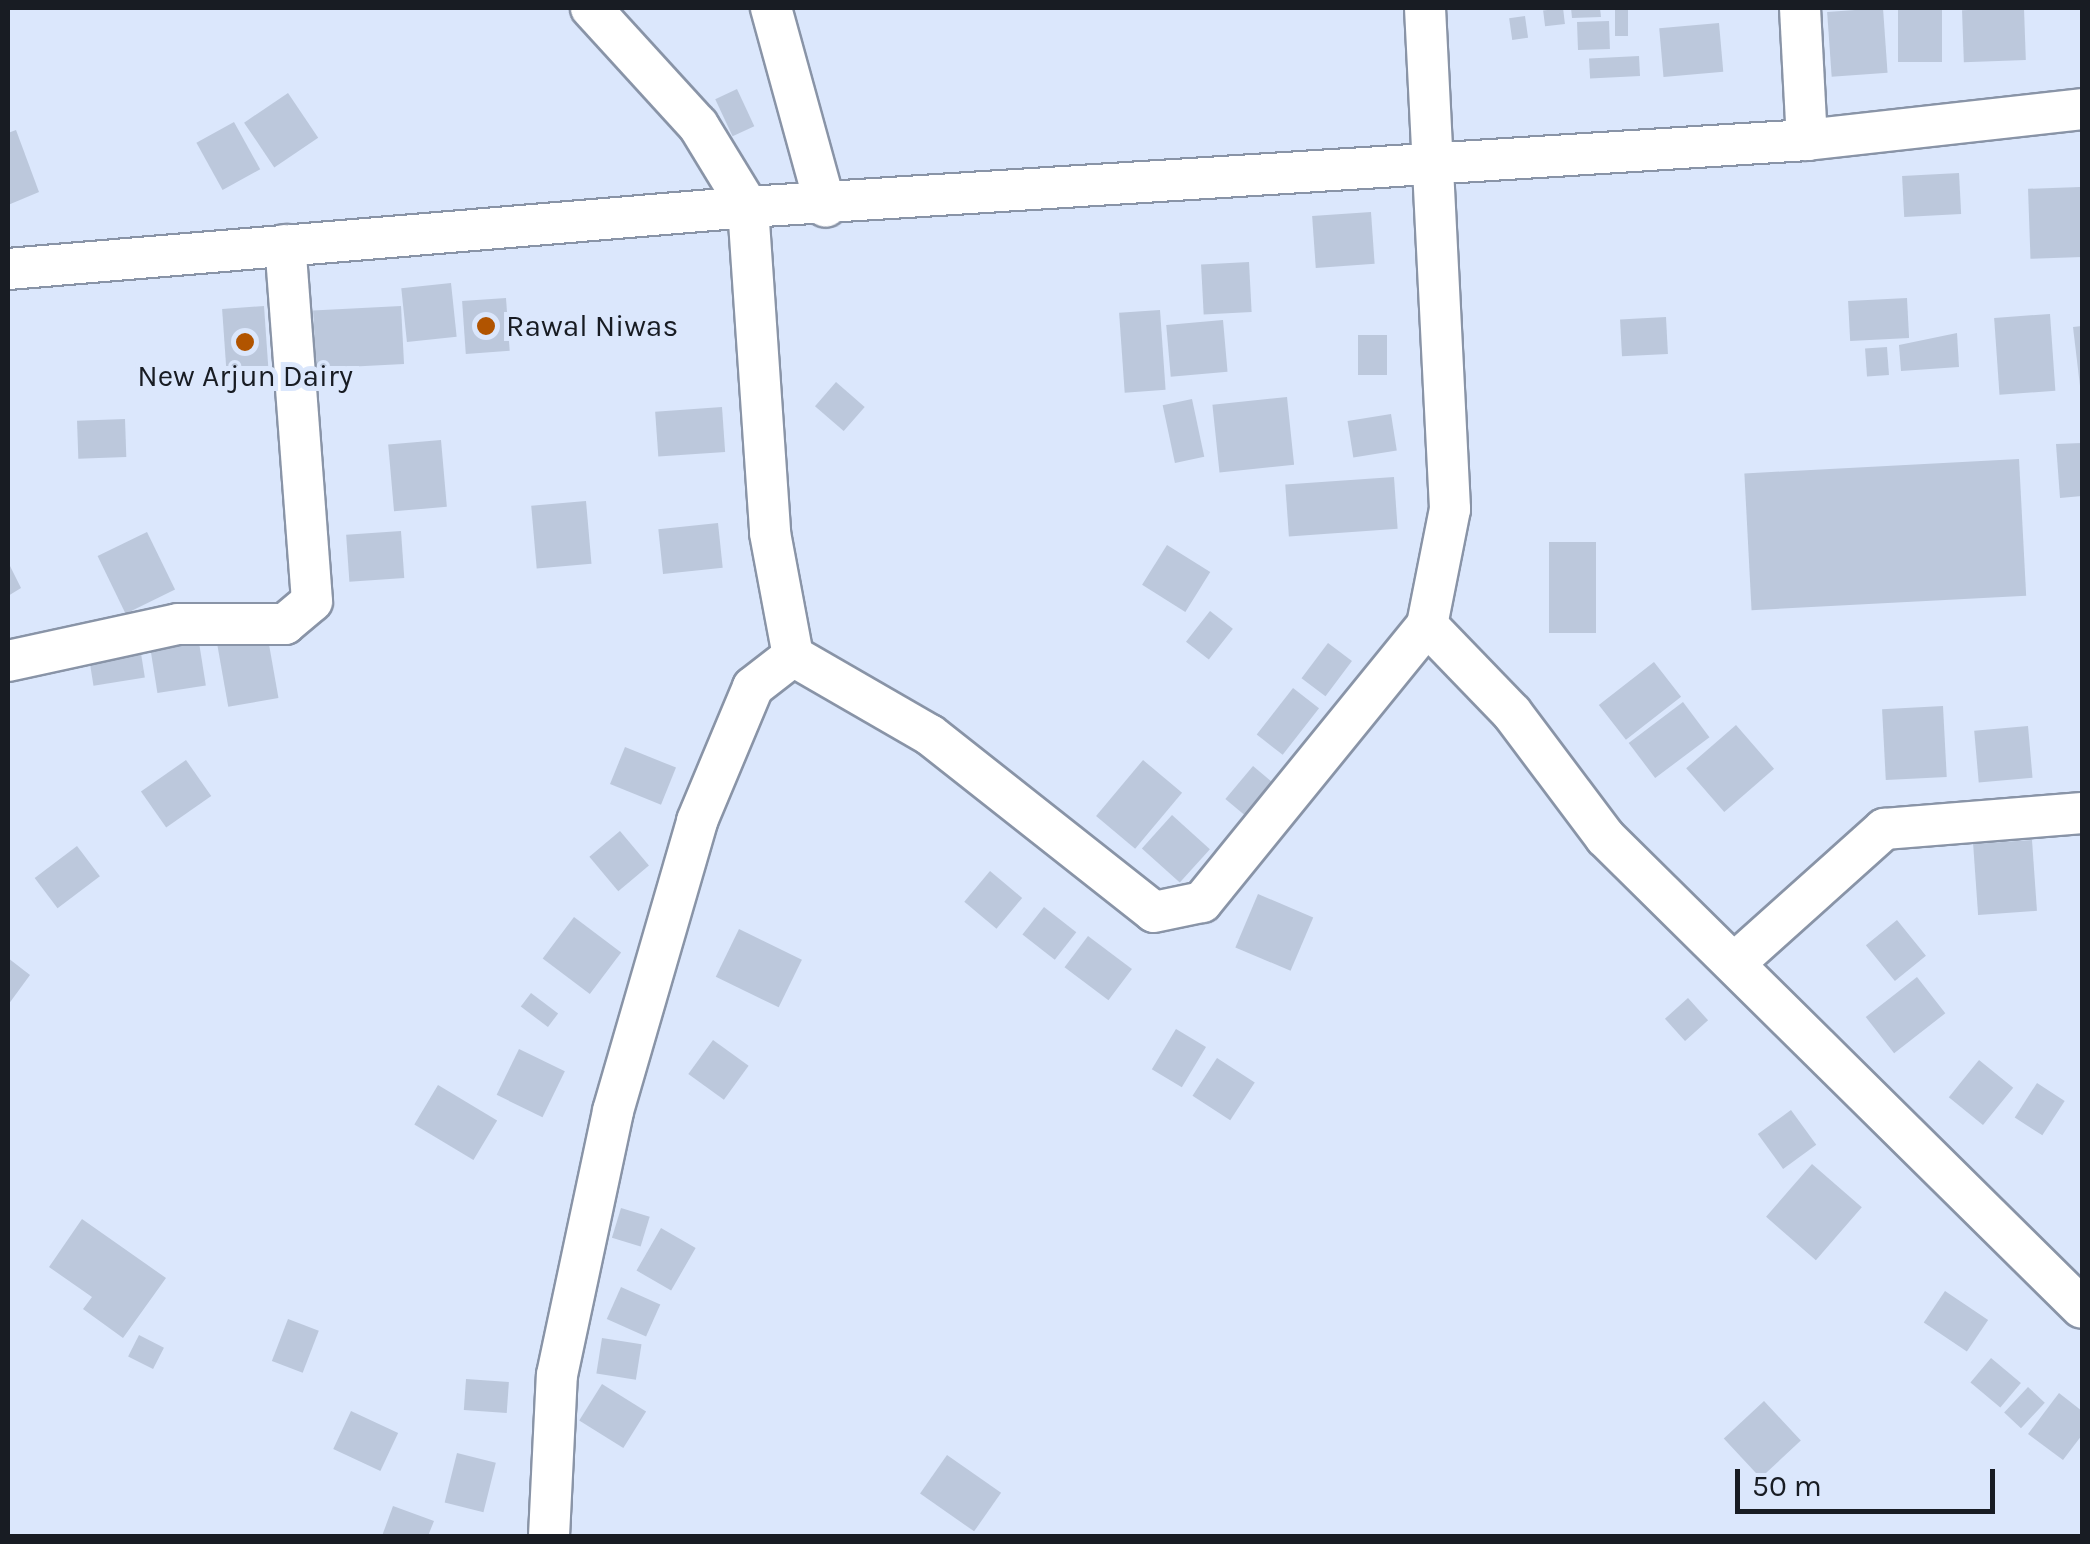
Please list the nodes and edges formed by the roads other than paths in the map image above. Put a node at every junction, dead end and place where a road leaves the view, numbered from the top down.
1 (591, 8) edge
2 (771, 8) edge
3 (1425, 8) edge
4 (1800, 8) edge
5 (2082, 109) edge
6 (1807, 140) junction
7 (1440, 167) junction
8 (748, 207) junction
9 (826, 208) junction
10 (285, 245) junction
11 (8, 269) edge
12 (1427, 624) junction
13 (792, 656) junction
14 (8, 661) edge
15 (2082, 813) edge
16 (1737, 961) junction
17 (2082, 1308) edge
18 (550, 1536) edge

1 - 8 street
2 - 9 street
3 - 7 street
4 - 6 street
5 - 6 street
6 - 7 street
7 - 9 street
7 - 12 street
8 - 9 street
8 - 10 street
8 - 13 street
10 - 11 street
10 - 14 street
12 - 13 street
12 - 16 street
13 - 18 street
15 - 16 street
16 - 17 street

